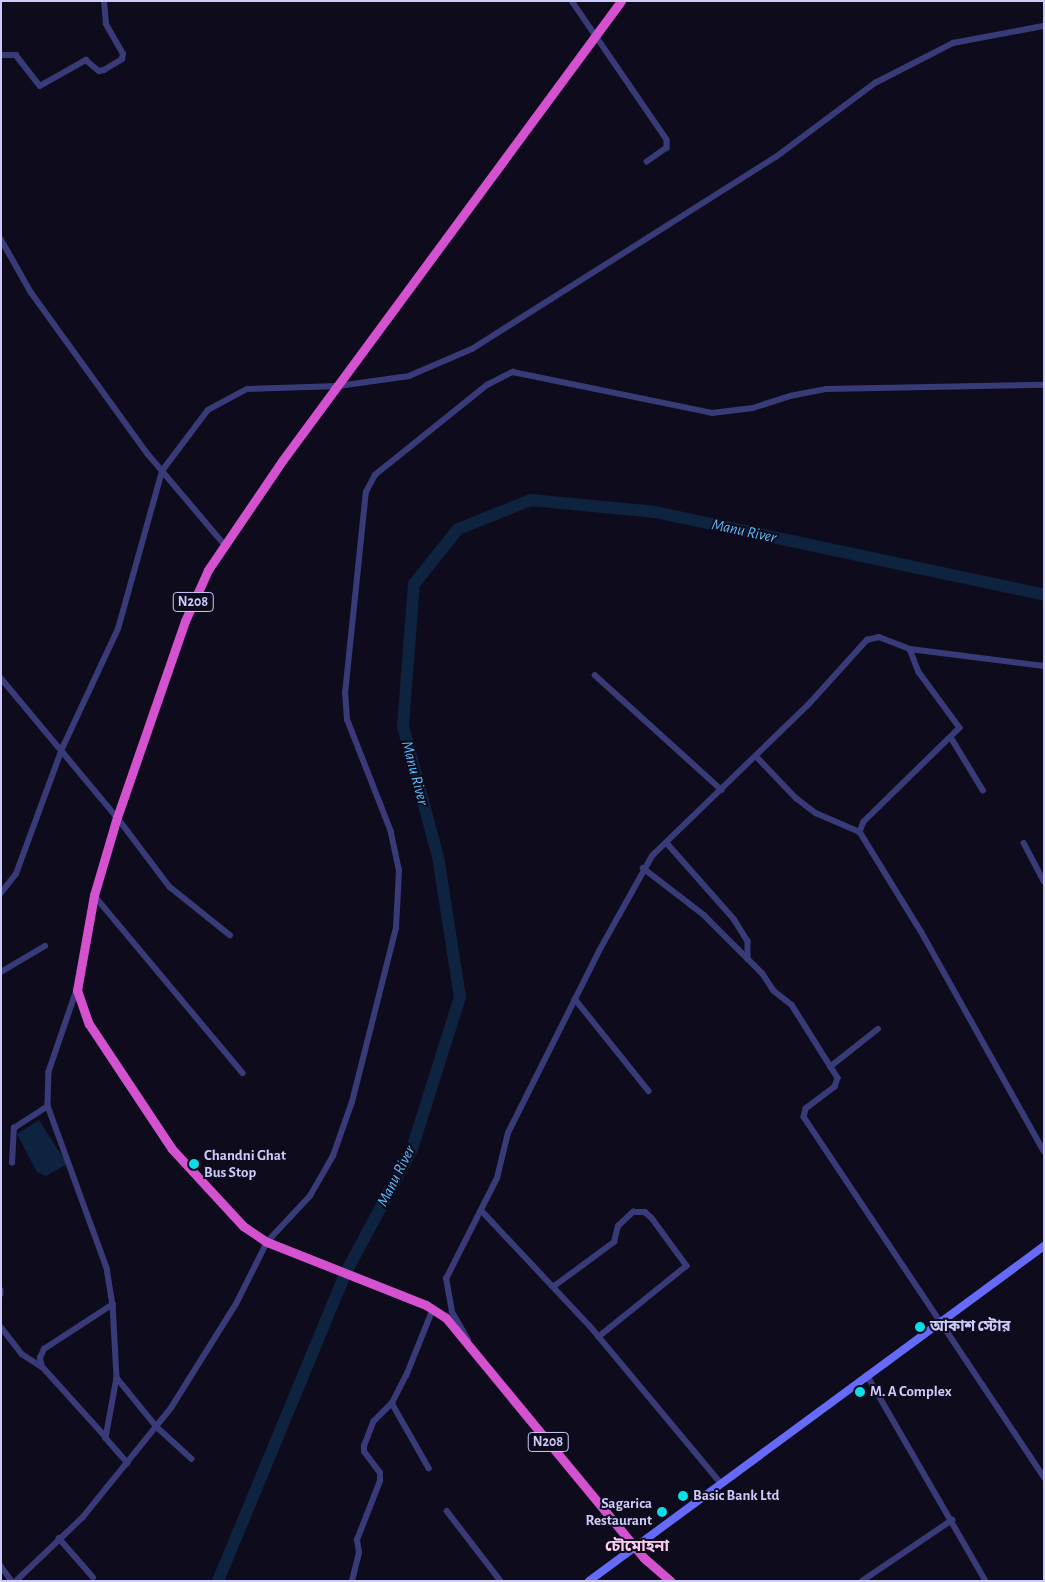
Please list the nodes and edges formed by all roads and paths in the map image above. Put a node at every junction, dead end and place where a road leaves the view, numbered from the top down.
1 (104, 1) edge
2 (572, 1) edge
3 (621, 1) edge
4 (1044, 26) edge
5 (595, 36) junction
6 (1, 55) edge
7 (647, 162) dead end
8 (1, 239) edge
9 (1044, 384) edge
10 (338, 386) junction
11 (162, 471) junction
12 (224, 544) junction
13 (910, 649) junction
14 (1044, 666) edge
15 (595, 675) dead end
16 (1, 678) edge
17 (952, 739) junction
18 (62, 749) junction
19 (756, 756) junction
20 (722, 790) junction
21 (983, 790) dead end
22 (117, 817) junction
23 (860, 832) junction
24 (667, 843) junction
25 (1024, 843) dead end
26 (643, 868) junction
27 (1044, 881) edge
28 (1, 893) edge
29 (94, 894) junction
30 (230, 935) dead end
31 (44, 946) dead end
32 (748, 960) junction
33 (1, 972) edge
34 (77, 990) junction
35 (575, 999) junction
36 (878, 1030) dead end
37 (830, 1067) junction
38 (243, 1073) dead end
39 (648, 1091) dead end
40 (48, 1106) junction
41 (1044, 1151) edge
42 (12, 1163) dead end
43 (481, 1210) junction
44 (267, 1242) junction
45 (1044, 1246) edge
46 (553, 1287) junction
47 (1, 1290) edge
48 (1, 1294) edge
49 (113, 1304) junction
50 (429, 1307) junction
51 (940, 1320) junction
52 (1, 1327) edge
53 (599, 1337) junction
54 (480, 1359) junction
55 (42, 1367) junction
56 (867, 1375) junction
57 (117, 1378) junction
58 (392, 1403) junction
59 (157, 1427) junction
60 (106, 1438) junction
61 (192, 1459) dead end
62 (128, 1463) junction
63 (429, 1468) dead end
64 (1044, 1477) edge
65 (720, 1482) junction
66 (447, 1511) dead end
67 (952, 1520) junction
68 (59, 1538) junction
69 (634, 1546) junction
70 (1, 1566) edge
71 (93, 1577) dead end
72 (12, 1581) edge
73 (16, 1581) edge
74 (352, 1581) edge
75 (501, 1581) edge
76 (590, 1581) edge
77 (670, 1581) edge
78 (862, 1581) edge
79 (986, 1581) edge

1 - 6 street
2 - 5 street
3 - 5 highway, N208
4 - 10 street
5 - 7 street
5 - 10 highway, N208
8 - 11 street
9 - 44 street
10 - 11 street
10 - 12 highway, N208
11 - 12 street
11 - 18 street
12 - 22 highway, N208
13 - 14 street
13 - 17 street
13 - 19 street
15 - 20 street
16 - 18 street
17 - 21 street
17 - 23 street
18 - 22 street
18 - 28 street
19 - 20 street
19 - 23 street
20 - 24 street
22 - 29 highway, N208
22 - 30 street
23 - 41 street
24 - 26 street
24 - 32 street
25 - 27 street
26 - 32 street
26 - 35 street
29 - 34 highway, N208
29 - 38 street
31 - 33 street
32 - 37 street
34 - 40 street
34 - 44 highway, N208
35 - 39 street
35 - 43 street
36 - 37 street
37 - 51 street
40 - 42 street
40 - 49 street
43 - 46 street
43 - 54 street
44 - 50 highway, N208
44 - 59 street
45 - 51 main road
46 - 53 street
46 - 53 street
47 - 48 street
49 - 55 street
49 - 57 street
50 - 54 highway, N208
50 - 58 street
51 - 56 main road
51 - 64 street
52 - 55 street
53 - 65 street
54 - 69 highway, N208
55 - 60 street
56 - 65 main road
56 - 67 street
57 - 59 street
57 - 60 street
58 - 63 street
58 - 74 street
59 - 61 street
59 - 62 street
60 - 62 street
62 - 68 street
65 - 69 main road
66 - 75 street
67 - 78 street
67 - 79 street
68 - 71 street
68 - 73 street
69 - 76 main road
69 - 77 highway, N208
70 - 72 street

